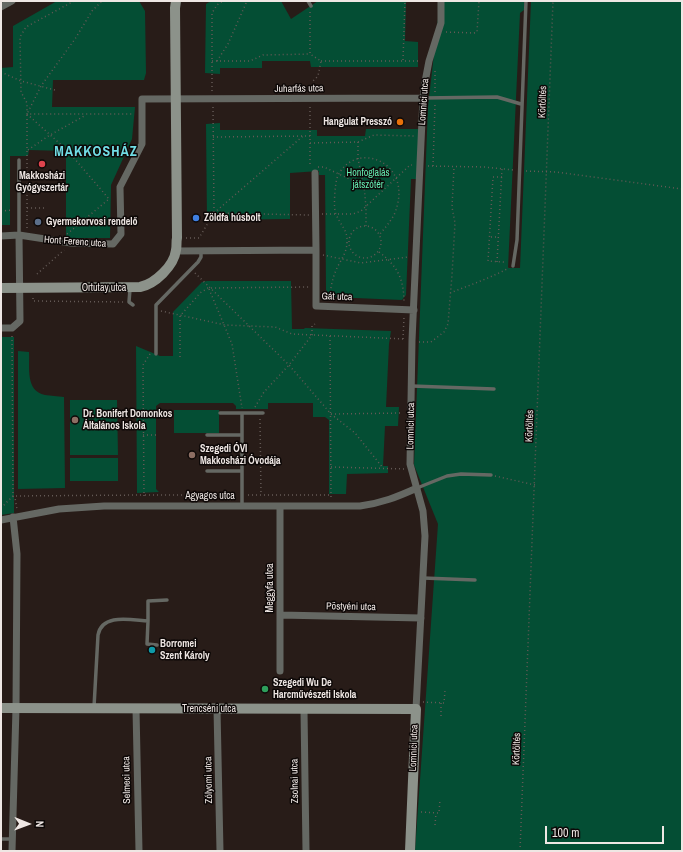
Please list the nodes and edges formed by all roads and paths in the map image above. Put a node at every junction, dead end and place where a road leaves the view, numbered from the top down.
1 (12, 1) edge
2 (74, 1) edge
3 (102, 1) edge
4 (176, 1) edge
5 (247, 1) edge
6 (308, 1) edge
7 (405, 1) edge
8 (441, 1) edge
9 (479, 1) edge
10 (526, 1) edge
11 (553, 1) edge
12 (310, 6) joint
13 (1, 7) edge
14 (444, 32) dead end
15 (310, 54) junction
16 (403, 60) junction
17 (212, 61) dead end
18 (217, 61) junction
19 (321, 61) junction
20 (429, 61) junction
21 (436, 66) dead end
22 (1, 72) edge
23 (21, 81) junction
24 (312, 81) dead end
25 (41, 86) junction
26 (55, 90) dead end
27 (423, 98) junction
28 (435, 98) junction
29 (310, 99) junction
30 (176, 100) junction
31 (521, 104) junction
32 (27, 114) junction
33 (88, 114) junction
34 (142, 114) junction
35 (50, 135) junction
36 (303, 136) junction
37 (310, 136) junction
38 (422, 136) junction
39 (213, 137) dead end
40 (358, 142) junction
41 (310, 143) junction
42 (27, 150) junction
43 (358, 159) junction
44 (19, 160) dead end
45 (421, 165) junction
46 (433, 166) junction
47 (454, 167) junction
48 (502, 169) junction
49 (316, 170) junction
50 (520, 170) junction
51 (547, 171) junction
52 (339, 174) junction
53 (19, 175) junction
54 (27, 175) junction
55 (46, 175) dead end
56 (502, 177) junction
57 (396, 178) junction
58 (364, 186) junction
59 (682, 189) edge
60 (366, 207) junction
61 (27, 208) junction
62 (46, 208) dead end
63 (19, 210) junction
64 (1, 211) edge
65 (214, 213) junction
66 (315, 214) junction
67 (336, 214) junction
68 (366, 226) junction
69 (380, 234) junction
70 (1, 236) edge
71 (23, 236) junction
72 (490, 236) junction
73 (499, 237) junction
74 (176, 238) junction
75 (58, 242) junction
76 (348, 242) junction
77 (71, 243) junction
78 (176, 251) junction
79 (201, 251) junction
80 (379, 251) junction
81 (316, 252) junction
82 (416, 257) junction
83 (342, 259) junction
84 (389, 260) junction
85 (497, 262) junction
86 (504, 262) dead end
87 (513, 266) joint
88 (191, 269) junction
89 (37, 274) dead end
90 (316, 287) junction
91 (1, 288) edge
92 (20, 288) junction
93 (130, 288) junction
94 (208, 288) junction
95 (450, 293) junction
96 (33, 298) dead end
97 (129, 302) junction
98 (133, 305) dead end
99 (330, 307) junction
100 (404, 310) junction
101 (414, 310) junction
102 (155, 311) junction
103 (180, 316) junction
104 (315, 324) dead end
105 (225, 326) junction
106 (250, 326) junction
107 (1, 328) edge
108 (12, 328) junction
109 (312, 335) junction
110 (330, 336) junction
111 (403, 339) junction
112 (412, 340) junction
113 (156, 354) joint
114 (180, 357) dead end
115 (289, 365) junction
116 (411, 386) junction
117 (494, 389) dead end
118 (220, 413) dead end
119 (242, 413) junction
120 (249, 413) junction
121 (261, 413) joint
122 (411, 413) junction
123 (331, 414) junction
124 (143, 435) junction
125 (156, 435) dead end
126 (207, 435) dead end
127 (242, 435) junction
128 (331, 467) junction
129 (383, 468) junction
130 (411, 469) junction
131 (242, 471) junction
132 (207, 472) dead end
133 (491, 475) joint
134 (535, 484) junction
135 (417, 488) junction
136 (144, 495) junction
137 (242, 495) junction
138 (261, 495) junction
139 (331, 495) junction
140 (13, 496) junction
141 (144, 506) junction
142 (242, 506) junction
143 (280, 506) junction
144 (331, 506) junction
145 (1, 508) edge
146 (15, 517) junction
147 (1, 520) edge
148 (423, 578) junction
149 (475, 580) dead end
150 (167, 600) dead end
151 (280, 615) junction
152 (421, 618) junction
153 (148, 621) junction
154 (157, 645) dead end
155 (280, 671) dead end
156 (445, 691) dead end
157 (440, 703) junction
158 (416, 706) junction
159 (1, 708) edge
160 (16, 708) junction
161 (94, 708) junction
162 (136, 709) junction
163 (217, 709) junction
164 (304, 710) junction
165 (440, 717) dead end
166 (440, 799) dead end
167 (412, 812) junction
168 (436, 813) junction
169 (435, 825) dead end
170 (1, 839) edge
171 (12, 839) junction
172 (12, 851) edge
173 (138, 851) edge
174 (220, 851) edge
175 (306, 851) edge
176 (410, 851) edge
177 (520, 851) edge

1 - 13 street
2 - 23 path
3 - 25 path
4 - 30 street
5 - 18 path
6 - 12 lane
7 - 16 path
8 - 20 street, Lomnici utca
9 - 14 path
10 - 31 lane
11 - 51 path, Körtöltés
12 - 15 path
15 - 18 path
15 - 19 path
16 - 19 path
16 - 20 path
17 - 18 path
19 - 24 path
20 - 27 street, Lomnici utca
21 - 28 path
22 - 23 path
23 - 25 path
23 - 32 path
25 - 26 path
25 - 32 path
27 - 28 lane
27 - 29 street, Juharfás utca
27 - 38 street, Lomnici utca
28 - 31 lane
28 - 46 path
29 - 30 street, Juharfás utca
29 - 37 path
30 - 34 street, Hont Ferenc utca
30 - 74 street
31 - 50 lane
32 - 33 path
32 - 35 path
32 - 42 path
33 - 34 path
33 - 35 path
34 - 77 street, Hont Ferenc utca
35 - 42 path
35 - 75 path
36 - 37 path
36 - 39 path
36 - 65 path
37 - 41 path
38 - 40 path
38 - 45 street, Lomnici utca
40 - 41 path
40 - 43 path
41 - 49 path
42 - 54 path
43 - 52 path
43 - 57 path
43 - 58 path
44 - 53 lane
45 - 46 path
45 - 57 path
45 - 82 street, Lomnici utca
46 - 47 path
47 - 48 path
47 - 95 path
48 - 50 path
48 - 56 path
49 - 52 path
49 - 66 street, Gát utca
50 - 51 path
50 - 87 lane
51 - 59 path
51 - 134 path, Körtöltés
52 - 58 path
52 - 67 path
53 - 54 path
53 - 63 lane
54 - 55 path
54 - 61 path
56 - 72 path
56 - 73 path
57 - 60 path
57 - 69 path
58 - 60 path
60 - 67 path
60 - 68 path
61 - 62 path
61 - 71 path
63 - 64 path
63 - 71 lane
65 - 66 path
65 - 74 path
66 - 67 path
66 - 81 street, Gát utca
67 - 76 path
68 - 69 path
68 - 76 path
69 - 80 path
70 - 71 street, Hont Ferenc utca
71 - 75 street, Hont Ferenc utca
71 - 92 street
72 - 73 path
72 - 85 path
73 - 85 path
74 - 78 street, Ortutay utca
75 - 77 street, Hont Ferenc utca
76 - 80 path
76 - 83 path
77 - 89 path
78 - 79 street
78 - 93 street, Ortutay utca
79 - 81 street
79 - 88 lane
80 - 84 path
81 - 83 path
81 - 90 street, Gát utca
82 - 84 path
82 - 101 street, Lomnici utca
83 - 84 path
83 - 99 path
84 - 100 path
85 - 86 path
87 - 95 path
88 - 94 path
88 - 102 lane
90 - 94 path
90 - 99 street, Gát utca
91 - 92 street, Ortutay utca
92 - 93 street, Ortutay utca
92 - 108 street
93 - 97 lane
94 - 103 path
94 - 105 path
94 - 106 path
95 - 112 path
96 - 97 path
97 - 98 lane
99 - 100 street, Gát utca
100 - 101 street, Gát utca
100 - 111 path
101 - 112 street, Lomnici utca
102 - 103 path
102 - 113 lane
103 - 105 path
103 - 114 path
104 - 109 path
105 - 106 path
105 - 119 path
106 - 109 path
106 - 115 path
107 - 108 street
108 - 140 path
109 - 110 path
109 - 115 path
110 - 111 path
110 - 123 path
111 - 112 path
112 - 116 street, Lomnici utca
113 - 124 path
115 - 120 path
115 - 123 path
116 - 117 lane
116 - 122 street, Lomnici utca
118 - 119 lane
119 - 120 lane
119 - 127 lane
120 - 121 lane
121 - 138 path
122 - 123 path
122 - 130 street, Lomnici utca
123 - 128 path
123 - 129 path
124 - 125 path
124 - 136 path
126 - 127 lane
127 - 131 lane
128 - 129 path
128 - 139 path
129 - 130 path
130 - 135 street, Lomnici utca
131 - 132 lane
131 - 137 lane
133 - 134 path
133 - 135 lane
134 - 177 path, Körtöltés
135 - 144 street, Agyagos utca
135 - 148 street, Lomnici utca
136 - 137 path
136 - 140 path
136 - 141 path
137 - 138 path
137 - 142 lane
138 - 139 path
139 - 144 path
140 - 145 path
140 - 146 path
141 - 142 street, Agyagos utca
141 - 146 street, Agyagos utca
142 - 143 street, Agyagos utca
143 - 144 street, Agyagos utca
143 - 151 street, Meggyfa utca
146 - 147 street, Agyagos utca
146 - 160 street
148 - 149 lane
148 - 152 street, Lomnici utca
150 - 153 lane
151 - 152 street, Pöstyéni utca
151 - 155 street, Meggyfa utca
152 - 158 street, Lomnici utca
153 - 154 lane
153 - 161 lane
156 - 157 path
157 - 158 path
157 - 165 path
158 - 164 street, Trencséni utca
158 - 167 street, Lomnici utca
159 - 160 street, Trencséni utca
160 - 161 street, Trencséni utca
160 - 171 street
161 - 162 street, Trencséni utca
162 - 163 street, Trencséni utca
162 - 173 street, Selmeci utca
163 - 164 street, Trencséni utca
163 - 174 street, Zólyomi utca
164 - 175 street, Zsolnai utca
166 - 168 path
167 - 168 path
167 - 176 street, Lomnici utca
168 - 169 path
170 - 171 lane
171 - 172 street

